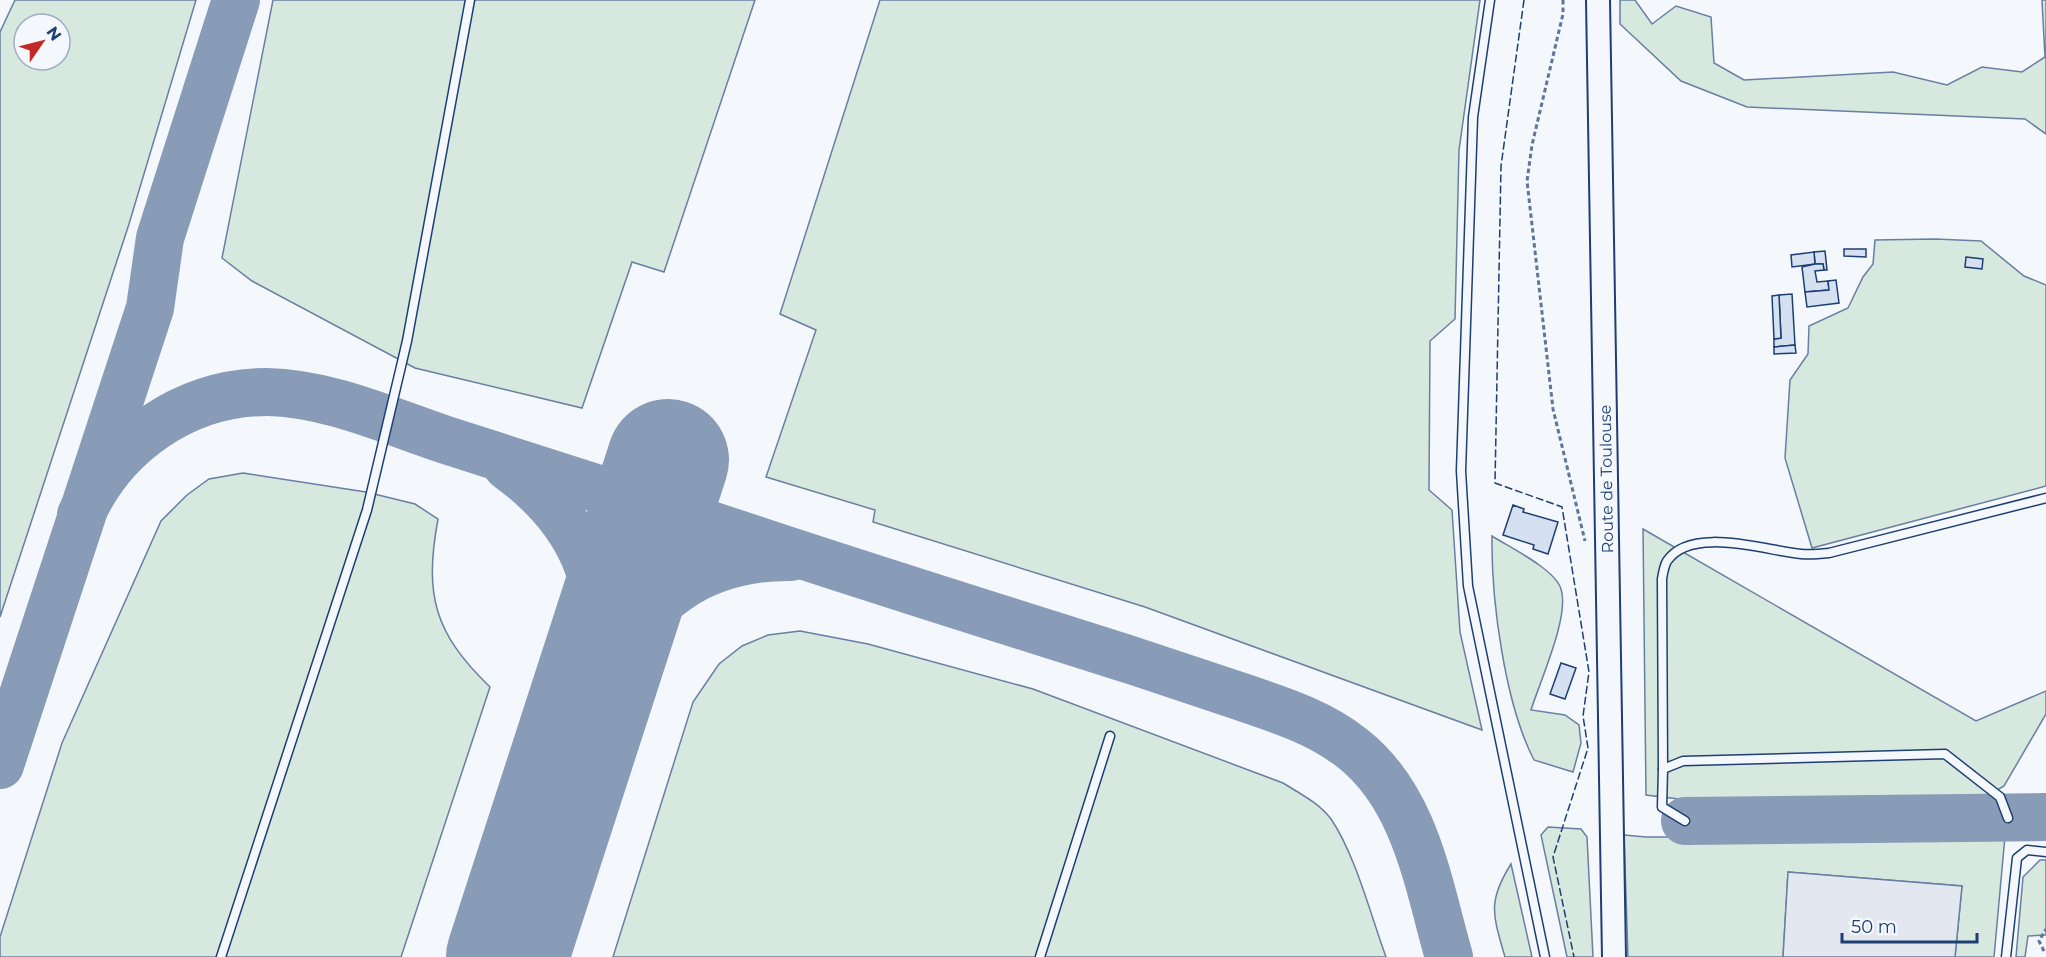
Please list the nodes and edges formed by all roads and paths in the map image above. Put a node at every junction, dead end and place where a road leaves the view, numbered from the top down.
1 (470, 0) edge
2 (1490, 0) edge
3 (1563, 0) edge
4 (1598, 0) edge
5 (2046, 498) edge
6 (1586, 543) dead end
7 (1110, 736) dead end
8 (1663, 770) junction
9 (2008, 818) dead end
10 (1685, 821) dead end
11 (2046, 852) edge
12 (2046, 929) edge
13 (2044, 951) dead end
14 (221, 957) edge
15 (1040, 957) edge
16 (1545, 957) edge
17 (1614, 957) edge
18 (2006, 957) edge

1 - 14 lane
2 - 16 lane
3 - 6 path
4 - 17 main road, Route de Toulouse
5 - 8 lane
7 - 15 lane
8 - 9 lane
8 - 10 lane
11 - 18 lane
12 - 13 path

